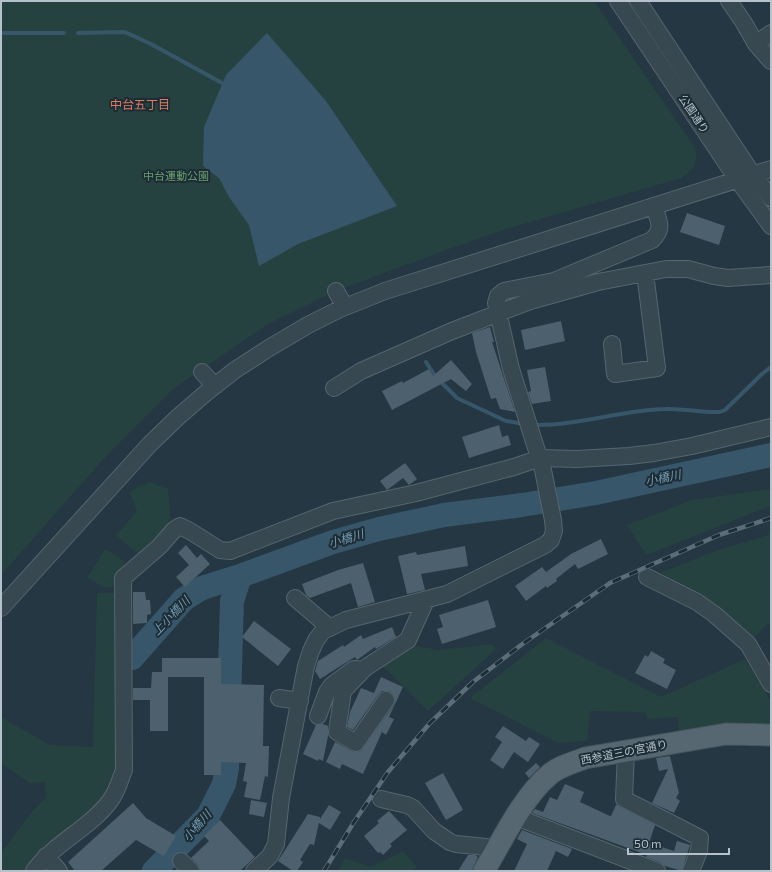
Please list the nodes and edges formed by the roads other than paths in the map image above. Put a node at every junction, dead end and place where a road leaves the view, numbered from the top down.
1 (618, 1) edge
2 (638, 1) edge
3 (729, 1) edge
4 (771, 33) edge
5 (756, 44) junction
6 (771, 61) edge
7 (771, 169) edge
8 (753, 175) junction
9 (737, 179) junction
10 (771, 198) edge
11 (654, 207) junction
12 (771, 226) edge
13 (645, 273) junction
14 (771, 275) edge
15 (336, 291) dead end
16 (345, 307) junction
17 (498, 314) junction
18 (612, 344) dead end
19 (202, 372) dead end
20 (215, 386) junction
21 (334, 388) dead end
22 (771, 427) edge
23 (542, 464) junction
24 (647, 577) dead end
25 (295, 598) dead end
26 (426, 600) junction
27 (1, 608) edge
28 (330, 628) junction
29 (365, 668) junction
30 (771, 684) edge
31 (280, 698) dead end
32 (386, 700) dead end
33 (300, 701) junction
34 (318, 716) dead end
35 (771, 735) edge
36 (626, 751) junction
37 (381, 799) dead end
38 (516, 817) junction
39 (495, 852) junction
40 (46, 856) junction
41 (34, 871) edge
42 (59, 871) edge
43 (254, 871) edge
44 (484, 871) edge
45 (657, 871) edge
46 (691, 871) edge

1 - 9 street, 公園通り
2 - 8 street, 公園通り
3 - 5 street
4 - 5 street
5 - 6 street
7 - 8 street
8 - 9 street
8 - 10 street, 公園通り
9 - 11 street
9 - 12 street, 公園通り
11 - 16 street
11 - 17 street
13 - 14 street
13 - 17 street
13 - 18 street
15 - 16 street
16 - 20 street
17 - 21 street
17 - 23 street
19 - 20 street
20 - 27 street
22 - 23 street
23 - 26 street
23 - 40 street
24 - 30 street
25 - 28 street
26 - 28 street
26 - 29 street
28 - 33 street
29 - 32 street
29 - 34 street
31 - 33 street
33 - 43 street
35 - 36 main road, 西参道三の宮通り
36 - 38 main road, 西参道三の宮通り
36 - 46 street
37 - 39 street
38 - 39 main road, 西参道三の宮通り
38 - 45 street
39 - 44 main road, 西参道三の宮通り
40 - 41 street
40 - 42 street

